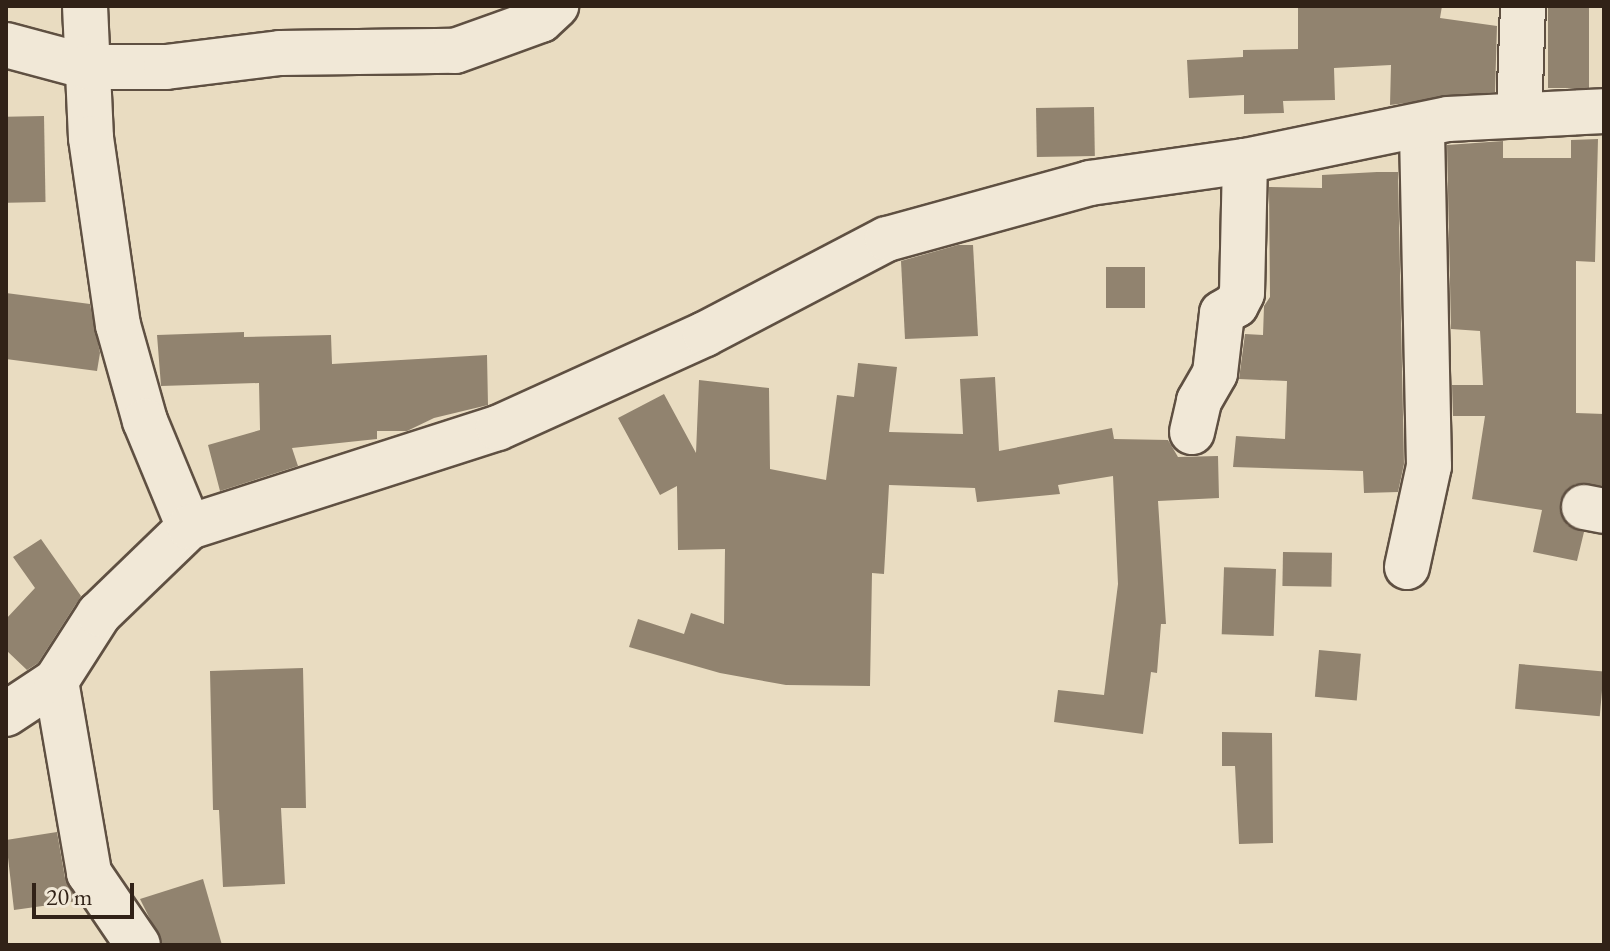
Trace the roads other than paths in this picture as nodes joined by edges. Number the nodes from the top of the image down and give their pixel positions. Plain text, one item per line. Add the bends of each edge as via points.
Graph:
1 (85, 6) edge
2 (556, 6) edge
3 (1523, 6) edge
4 (6, 45) edge
5 (88, 67) junction
6 (1604, 111) edge
7 (1519, 115) junction
8 (1422, 126) junction
9 (1245, 161) junction
10 (1192, 432) dead end
11 (189, 527) junction
12 (1407, 567) dead end
13 (56, 681) junction
14 (6, 714) edge
15 (138, 945) edge

1 - 5 street
2 - 5 street via 541,20 455,51 280,53 166,67
3 - 7 street
4 - 5 street
5 - 11 street via 91,138 118,325 145,421
6 - 7 street
7 - 8 street
8 - 9 street
8 - 12 street via 1429,466
9 - 10 street via 1242,293 1236,305 1222,313 1215,373 1199,401
9 - 11 street via 1090,183 887,239 705,334 498,428
11 - 13 street via 99,614
13 - 14 street
13 - 15 street via 89,873

